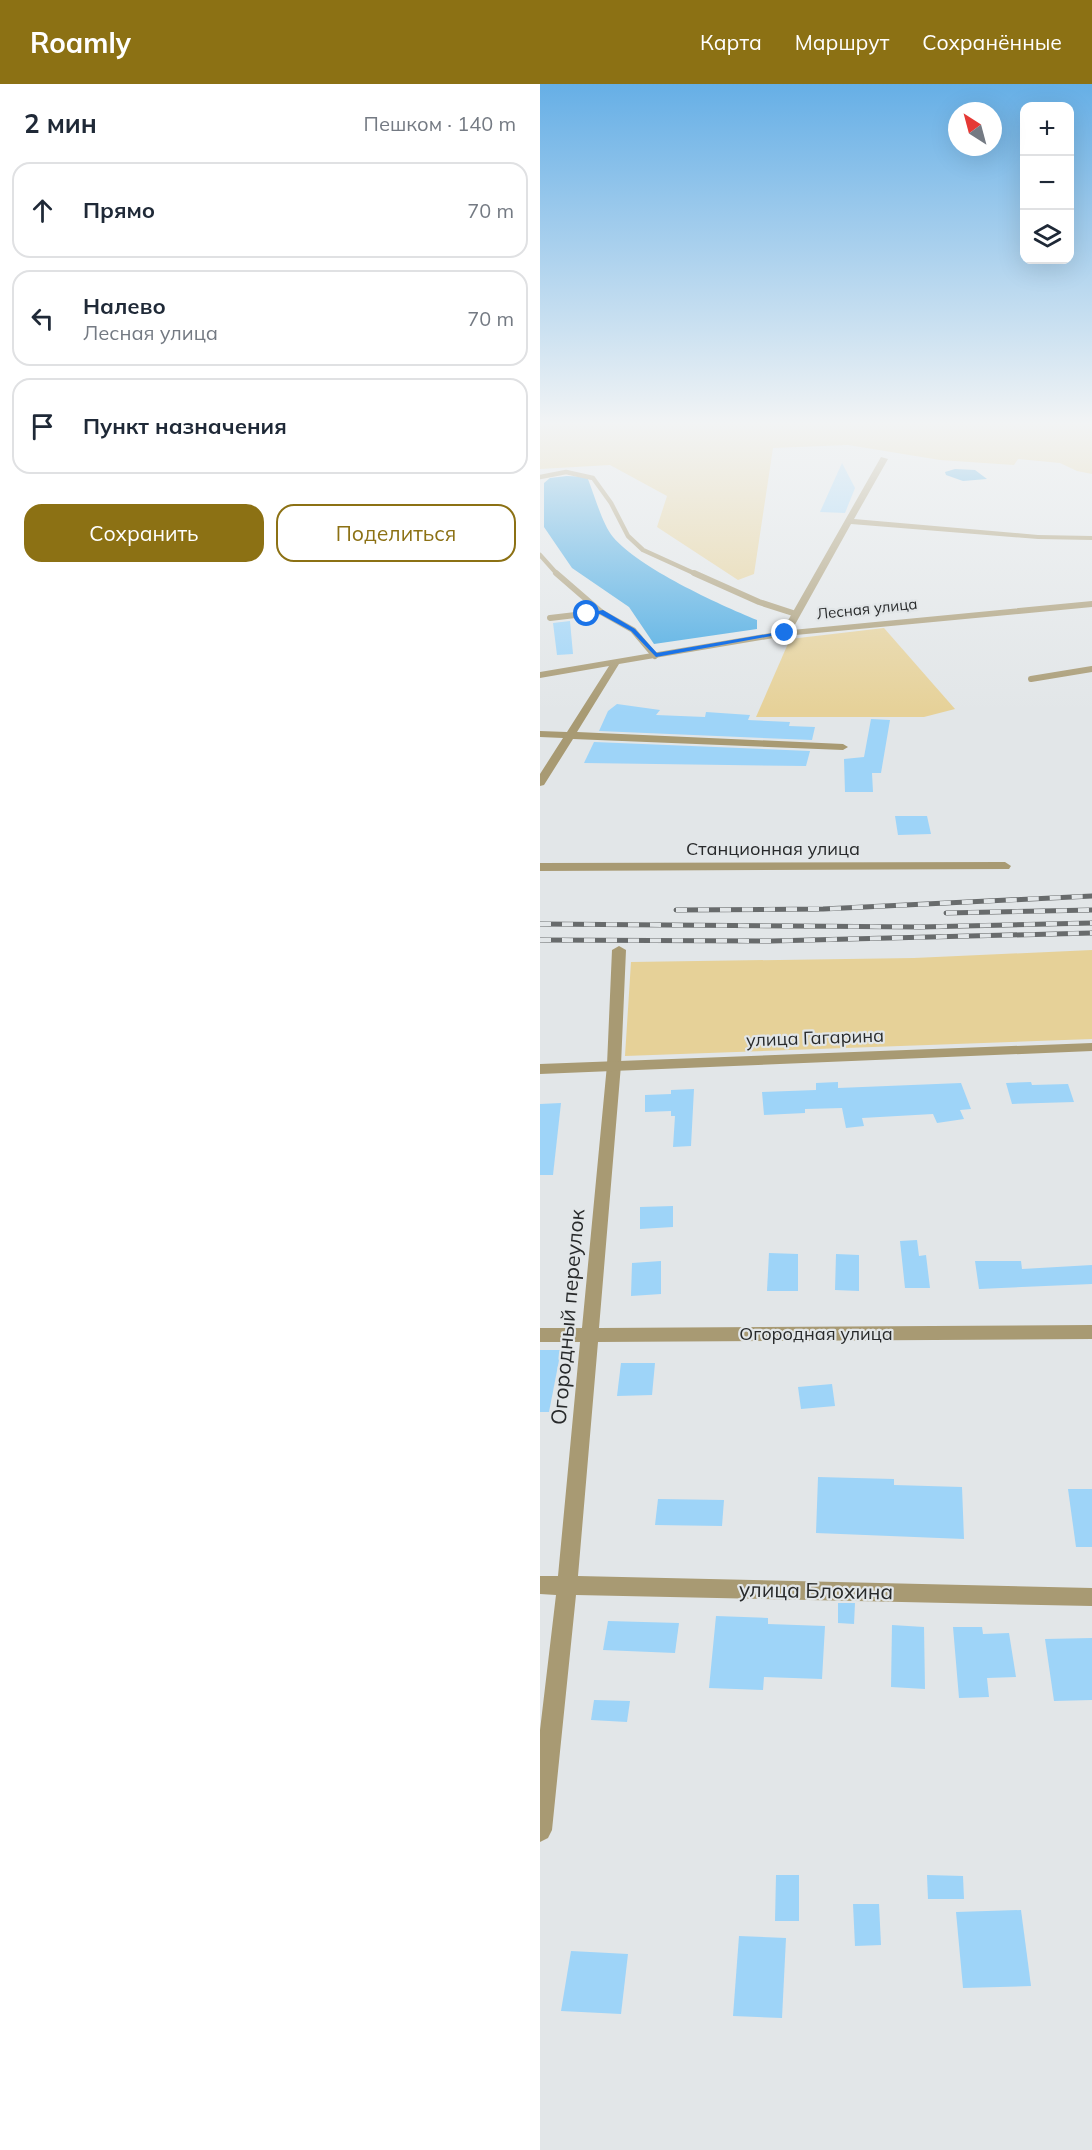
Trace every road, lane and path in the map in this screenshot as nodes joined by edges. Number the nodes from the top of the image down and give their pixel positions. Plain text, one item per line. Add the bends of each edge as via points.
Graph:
1 (619, 519) edge
2 (849, 521) joint
3 (1092, 538) edge
4 (540, 555) edge
5 (1092, 604) edge
6 (601, 612) junction
7 (796, 614) junction
8 (550, 618) dead end
9 (785, 633) junction
10 (656, 656) junction
11 (616, 662) junction
12 (1092, 669) edge
13 (540, 675) edge
14 (1031, 679) dead end
15 (540, 734) edge
16 (572, 736) junction
17 (843, 747) dead end
18 (540, 783) edge
19 (1005, 866) dead end
20 (540, 867) edge
21 (619, 950) dead end
22 (1092, 1047) edge
23 (614, 1065) junction
24 (540, 1069) edge
25 (1092, 1332) edge
26 (540, 1335) edge
27 (589, 1335) junction
28 (540, 1585) edge
29 (567, 1586) junction
30 (1092, 1598) edge
31 (540, 1830) edge

1 - 7 lane via 628,536 643,550 759,602
2 - 3 street
2 - 7 street
4 - 6 lane
5 - 9 street, Лесная улица
6 - 8 lane
6 - 10 lane via 633,630
7 - 9 street
9 - 10 street, Лесная улица
10 - 11 street, Лесная улица
11 - 13 street, Лесная улица
11 - 16 street
12 - 14 lane
15 - 16 street
16 - 17 street
16 - 18 street
19 - 20 street, Станционная улица
21 - 23 street, Огородный переулок
22 - 23 street, улица Гагарина
23 - 24 street, улица Гагарина
23 - 27 street, Огородный переулок
25 - 27 street, Огородная улица
26 - 27 street, Огородная улица
27 - 29 street, Огородный переулок
28 - 29 street, улица Блохина
29 - 30 street, улица Блохина
29 - 31 street, Огородный переулок

